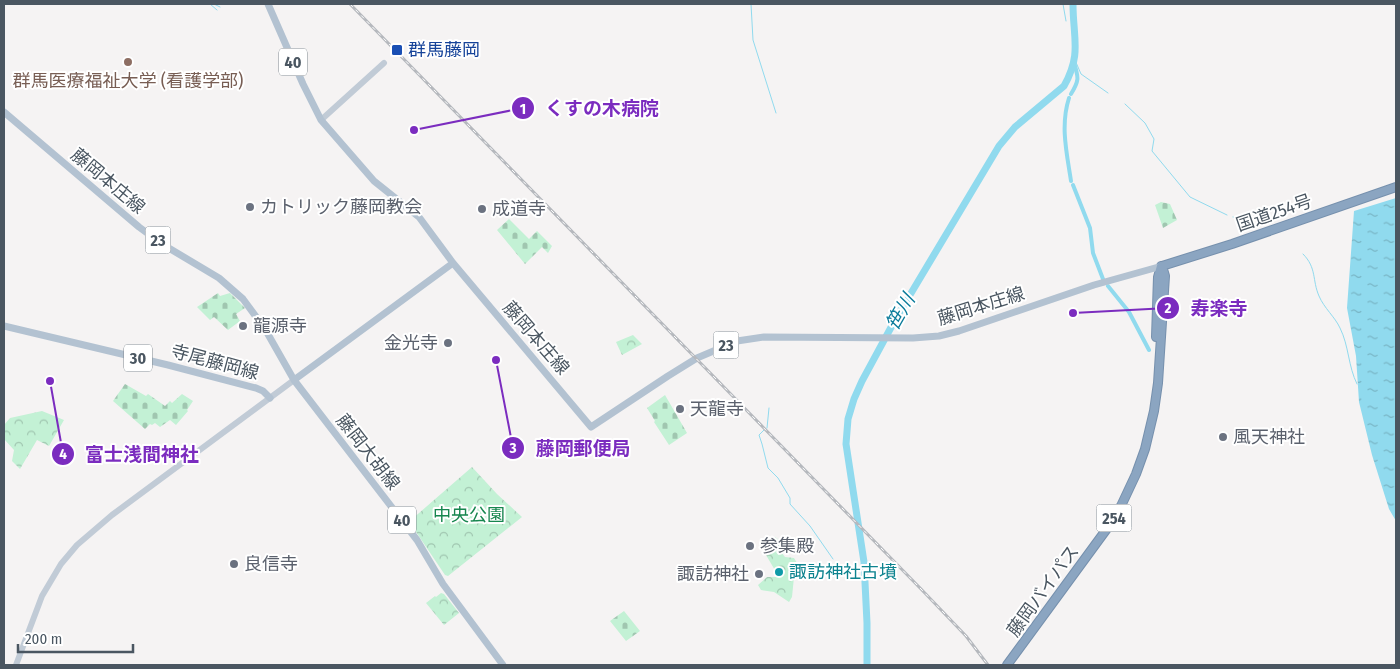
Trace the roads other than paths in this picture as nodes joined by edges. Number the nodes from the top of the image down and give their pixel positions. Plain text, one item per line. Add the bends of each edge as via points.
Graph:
1 (268, 4) edge
2 (384, 64) dead end
3 (4, 112) edge
4 (321, 120) junction
5 (1396, 187) edge
6 (453, 263) junction
7 (1162, 266) junction
8 (4, 326) edge
9 (294, 380) junction
10 (270, 398) junction
11 (16, 665) edge
12 (503, 665) edge
13 (1007, 665) edge

1 - 4 main road, 40
2 - 4 main road
3 - 9 main road, 藤岡本庄線 / 23 via 139,227 220,278 243,299 265,329
4 - 6 main road, 40 via 374,181 419,217
5 - 7 highway, 国道254号
6 - 7 main road, 藤岡本庄線 / 23 via 591,427 697,358 737,341 764,337 930,337
6 - 9 main road
7 - 13 highway, 藤岡バイパス / 254 via 1164,298 1156,396 1146,449 1121,506 1092,551
8 - 10 main road, 寺尾藤岡線 / 30 via 256,388
9 - 10 main road
9 - 12 main road, 藤岡大胡線 / 40 via 417,540 443,584
10 - 11 main road via 106,520 78,545 61,564 42,596

